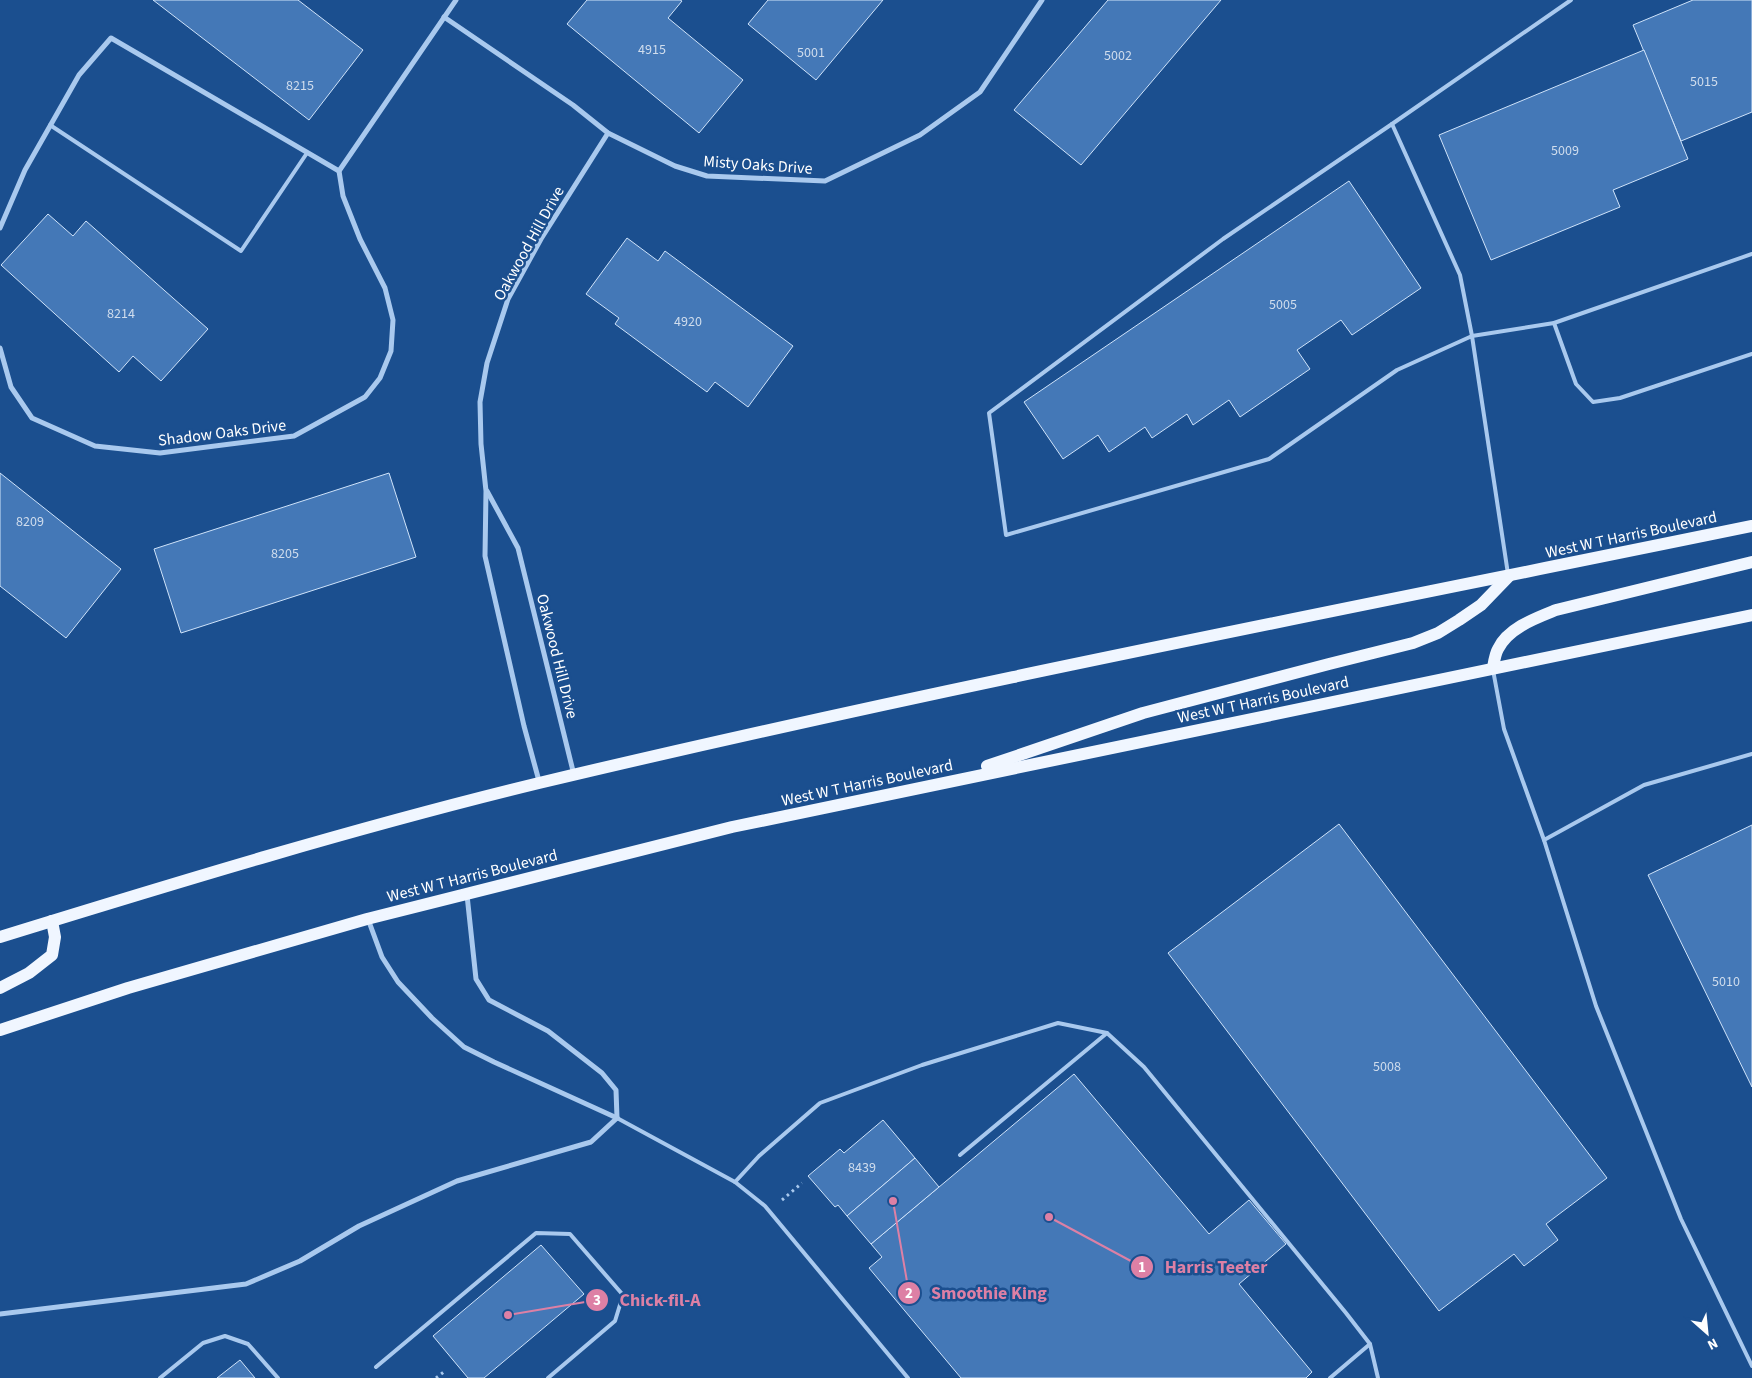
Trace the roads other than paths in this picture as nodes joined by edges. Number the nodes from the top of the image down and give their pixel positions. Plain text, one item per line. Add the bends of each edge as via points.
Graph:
1 (456, 0) edge
2 (1042, 0) edge
3 (1572, 0) edge
4 (444, 17) junction
5 (1392, 124) junction
6 (50, 125) junction
7 (608, 133) junction
8 (308, 153) junction
9 (338, 171) junction
10 (0, 228) edge
11 (1752, 254) edge
12 (1554, 323) junction
13 (1472, 336) junction
14 (0, 348) edge
15 (1752, 354) edge
16 (486, 491) junction
17 (1752, 526) edge
18 (1752, 562) edge
19 (1509, 576) junction
20 (1752, 615) edge
21 (1493, 668) junction
22 (1752, 754) edge
23 (574, 776) junction
24 (540, 783) junction
25 (932, 785) junction
26 (1544, 840) junction
27 (467, 893) junction
28 (367, 918) junction
29 (52, 921) junction
30 (0, 937) edge
31 (0, 988) edge
32 (0, 1030) edge
33 (1107, 1033) junction
34 (617, 1118) junction
35 (960, 1155) dead end
36 (735, 1182) junction
37 (0, 1314) edge
38 (1370, 1344) junction
39 (1752, 1366) edge
40 (376, 1367) dead end
41 (160, 1378) edge
42 (278, 1378) edge
43 (548, 1378) edge
44 (908, 1378) edge
45 (1330, 1378) edge
46 (1378, 1378) edge

1 - 4 street
2 - 7 street, Misty Oaks Drive via 980,92 920,135 825,181 707,176 675,166
3 - 5 lane
4 - 7 street, Misty Oaks Drive via 573,105
4 - 9 street
5 - 13 lane via 1460,274
5 - 13 lane via 1222,239 989,413 1006,535 1268,459 1397,370
6 - 8 street via 79,75 111,38
6 - 8 lane via 242,251
6 - 10 street via 25,170
7 - 16 street, Oakwood Hill Drive via 540,239 508,299 487,363 480,402
8 - 9 street
9 - 14 street, Shadow Oaks Drive via 346,205 385,288 393,320 391,352 380,378 365,397 294,436 160,453 95,446 32,418 12,387
11 - 12 lane
12 - 13 lane
12 - 15 lane via 1576,384 1593,402 1620,398
13 - 19 lane
16 - 23 street, Oakwood Hill Drive via 518,548
16 - 24 street, Oakwood Hill Drive via 485,556
17 - 19 main road, West W T Harris Boulevard
18 - 21 main road via 1556,610 1504,639 1497,650
19 - 23 main road, West W T Harris Boulevard via 1066,667
19 - 25 main road via 1481,605 1460,620 1413,643 1143,714
20 - 21 main road, West W T Harris Boulevard
21 - 25 main road, West W T Harris Boulevard
21 - 26 lane via 1504,729
22 - 26 lane via 1644,785
23 - 24 main road, West W T Harris Boulevard
24 - 29 main road, West W T Harris Boulevard via 368,828
25 - 27 main road, West W T Harris Boulevard via 732,828
26 - 39 lane via 1600,1015 1680,1219
27 - 28 main road, West W T Harris Boulevard
27 - 34 street via 476,979 489,1000 548,1031 602,1073 616,1090
28 - 32 main road, West W T Harris Boulevard via 128,988
28 - 34 street via 382,957 398,982 464,1046
29 - 30 main road, West W T Harris Boulevard
29 - 31 main road via 55,937 52,955 29,973
33 - 35 lane
33 - 36 lane via 1058,1023 940,1060 820,1103 759,1156
33 - 38 lane via 1144,1067
34 - 36 lane
34 - 37 street via 590,1142 457,1181 359,1226 300,1260 246,1284
36 - 44 lane via 765,1206
38 - 45 lane
38 - 46 lane
40 - 43 lane via 536,1233 570,1234 623,1295 615,1322
41 - 42 lane via 203,1343 225,1336 248,1344

